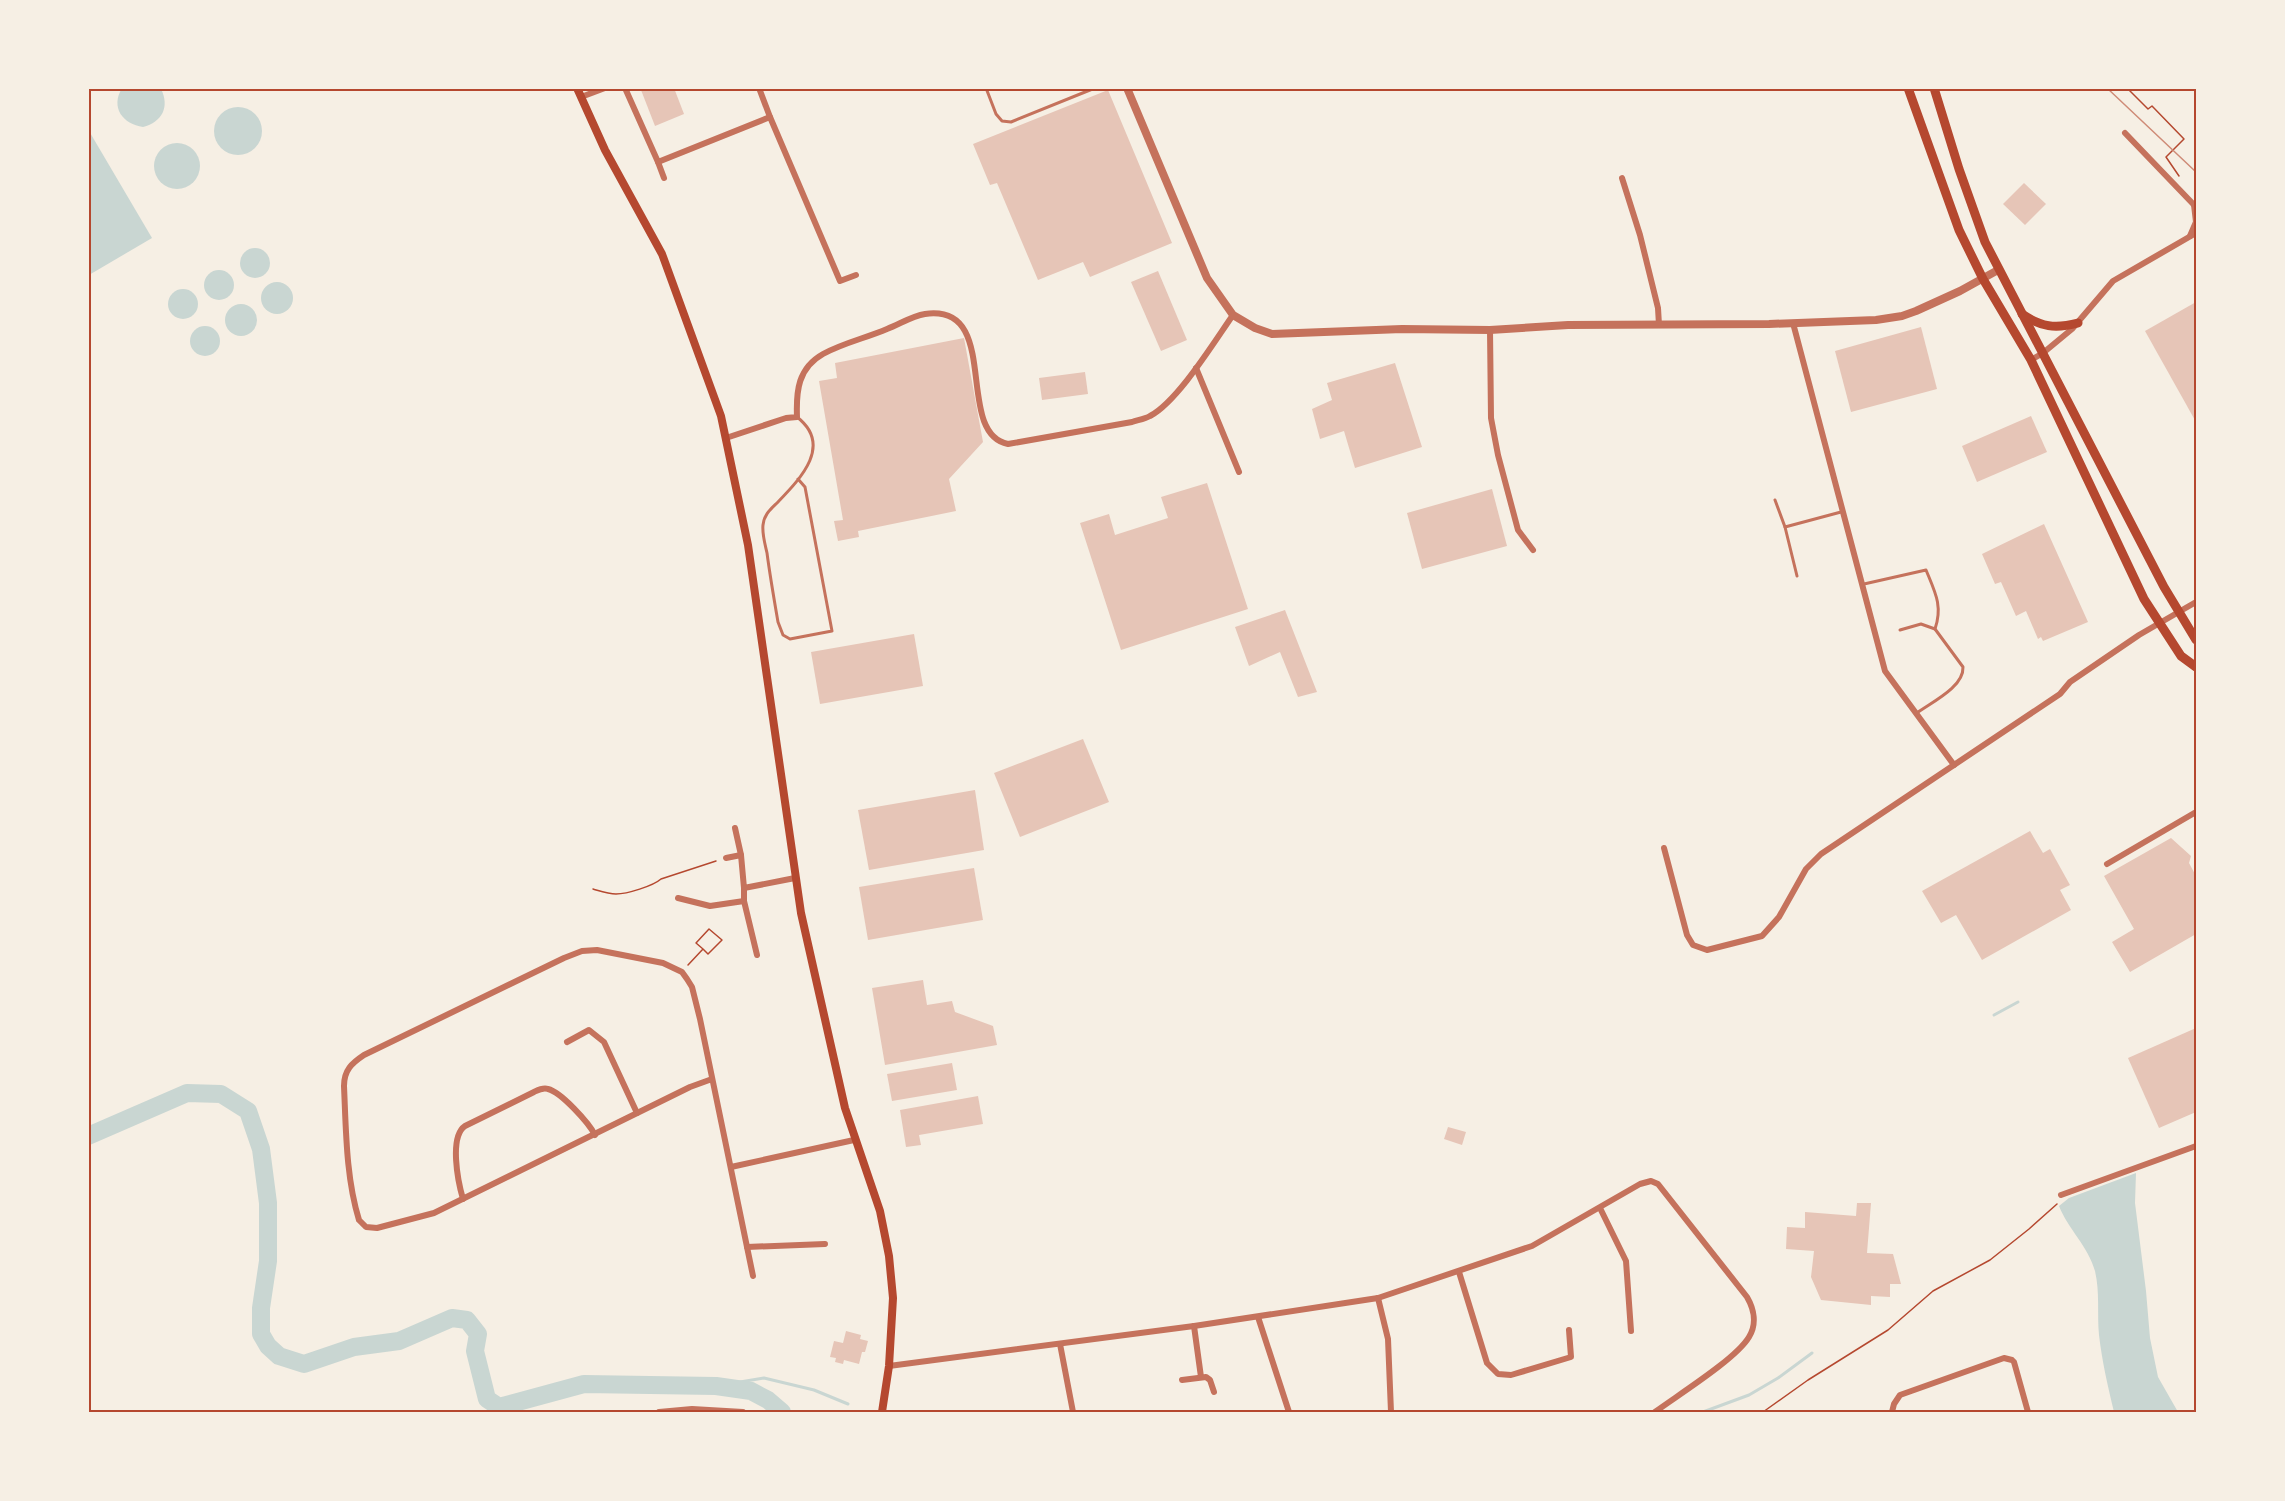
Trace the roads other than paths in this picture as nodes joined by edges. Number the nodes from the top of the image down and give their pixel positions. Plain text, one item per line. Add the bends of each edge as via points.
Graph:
1 (605, 88) edge
2 (626, 88) edge
3 (759, 88) edge
4 (986, 88) edge
5 (1095, 88) edge
6 (1127, 88) edge
7 (1908, 88) edge
8 (1934, 88) edge
9 (579, 93) edge
10 (770, 117) junction
11 (2125, 133) dead end
12 (658, 162) junction
13 (664, 178) dead end
14 (1622, 178) dead end
15 (2195, 206) edge
16 (2196, 233) edge
17 (2190, 237) junction
18 (1998, 270) junction
19 (856, 275) dead end
20 (1983, 279) junction
21 (2020, 312) junction
22 (1233, 315) junction
23 (1793, 323) junction
24 (2078, 323) junction
25 (1659, 325) junction
26 (1490, 330) junction
27 (2043, 353) junction
28 (2031, 360) junction
29 (1196, 368) junction
30 (797, 417) junction
31 (726, 438) junction
32 (1239, 472) dead end
33 (798, 479) junction
34 (1775, 500) dead end
35 (1843, 511) junction
36 (1785, 527) junction
37 (1533, 550) dead end
38 (1797, 576) dead end
39 (1862, 584) junction
40 (2196, 602) edge
41 (2178, 612) junction
42 (2159, 622) junction
43 (1935, 629) junction
44 (1900, 630) dead end
45 (2196, 640) edge
46 (2196, 667) edge
47 (1917, 713) junction
48 (1954, 765) junction
49 (2196, 812) edge
50 (735, 828) dead end
51 (1664, 848) dead end
52 (741, 855) junction
53 (726, 858) road end
54 (2107, 864) dead end
55 (795, 878) junction
56 (744, 888) junction
57 (678, 898) dead end
58 (744, 900) junction
59 (757, 955) dead end
60 (567, 1042) dead end
61 (712, 1079) junction
62 (637, 1113) junction
63 (595, 1135) junction
64 (854, 1140) junction
65 (2196, 1146) edge
66 (731, 1167) junction
67 (2061, 1195) road end
68 (463, 1199) junction
69 (1600, 1208) junction
70 (825, 1244) dead end
71 (747, 1246) junction
72 (1459, 1272) junction
73 (753, 1276) dead end
74 (1378, 1298) junction
75 (1258, 1317) junction
76 (1194, 1326) junction
77 (1569, 1330) dead end
78 (1630, 1331) dead end
79 (1060, 1344) junction
80 (889, 1366) junction
81 (1201, 1377) junction
82 (1182, 1380) dead end
83 (1214, 1392) dead end
84 (883, 1410) edge
85 (692, 1411) edge
86 (659, 1413) edge
87 (743, 1413) edge
88 (1073, 1413) edge
89 (1290, 1413) edge
90 (1391, 1413) edge
91 (1655, 1413) edge
92 (1892, 1413) edge
93 (2028, 1413) edge

1 - 9 street
2 - 12 street
3 - 10 street
4 - 5 lane via 996,114 1002,121 1011,122
6 - 22 street via 1207,278
7 - 20 highway via 1959,230
8 - 18 highway via 1962,180
9 - 31 main road via 605,150 663,254
10 - 12 street
10 - 19 street via 840,281
11 - 15 street
12 - 13 street
14 - 25 street via 1640,235
15 - 17 street via 2196,222
16 - 17 street
17 - 24 street via 2113,281
18 - 20 street
18 - 21 highway
20 - 23 street via 1902,316
20 - 28 highway
21 - 24 highway via 2048,327
21 - 27 highway
22 - 26 street via 1272,333
22 - 29 street
23 - 25 street
23 - 35 street
24 - 27 street
25 - 26 street
26 - 37 street via 1491,418 1498,455 1518,530
27 - 28 street
27 - 41 highway
28 - 42 highway via 2119,548
29 - 30 street via 1165,405 1150,416 1008,444 990,435 986,428 968,335 949,316 925,314 815,358 798,383
29 - 32 street
30 - 31 street
30 - 33 lane via 809,429 813,451
31 - 55 main road via 753,578
33 - 33 lane via 805,488 832,631 790,639 781,631 763,527 769,510
34 - 36 lane
35 - 36 lane
35 - 39 street
36 - 38 lane
39 - 43 lane via 1926,570 1938,600 1940,615
39 - 47 street via 1885,671
40 - 41 street
41 - 42 street
41 - 45 highway
42 - 46 highway via 2181,656
42 - 48 street
43 - 44 lane via 1921,624
43 - 47 lane via 1963,672 1957,684
47 - 48 street
48 - 51 street via 1821,854 1806,869 1771,928 1754,939 1707,950 1693,945
49 - 54 street
50 - 52 street
52 - 53 street
52 - 56 street
55 - 56 street
55 - 64 main road
56 - 58 street
57 - 58 street via 710,906
58 - 59 street
60 - 62 street via 589,1030 604,1042
61 - 62 street
61 - 66 street
61 - 68 street via 696,1000 682,972 651,960 597,950 582,951 354,1062 345,1074 344,1086 351,1182 359,1220 366,1227 382,1228 434,1213
62 - 63 street
63 - 68 street
63 - 68 street via 585,1118 551,1090 534,1092 459,1131 456,1141
64 - 66 street
64 - 80 main road via 880,1211 890,1262 893,1298
65 - 67 street
66 - 71 street
69 - 72 street via 1532,1246
69 - 78 street via 1626,1261
69 - 91 street via 1640,1184 1658,1184 1751,1304 1754,1324 1750,1336 1732,1355
70 - 71 street
71 - 73 street
72 - 74 street
72 - 77 street via 1487,1362 1498,1374 1511,1375 1571,1357
74 - 75 street
74 - 90 street via 1388,1339
75 - 76 street
75 - 89 street
76 - 79 street
76 - 81 street
79 - 80 street
79 - 88 street
80 - 84 main road
81 - 82 street
81 - 83 street via 1210,1380
85 - 86 street
85 - 87 street
92 - 93 street via 1900,1395 2004,1358 2014,1362

